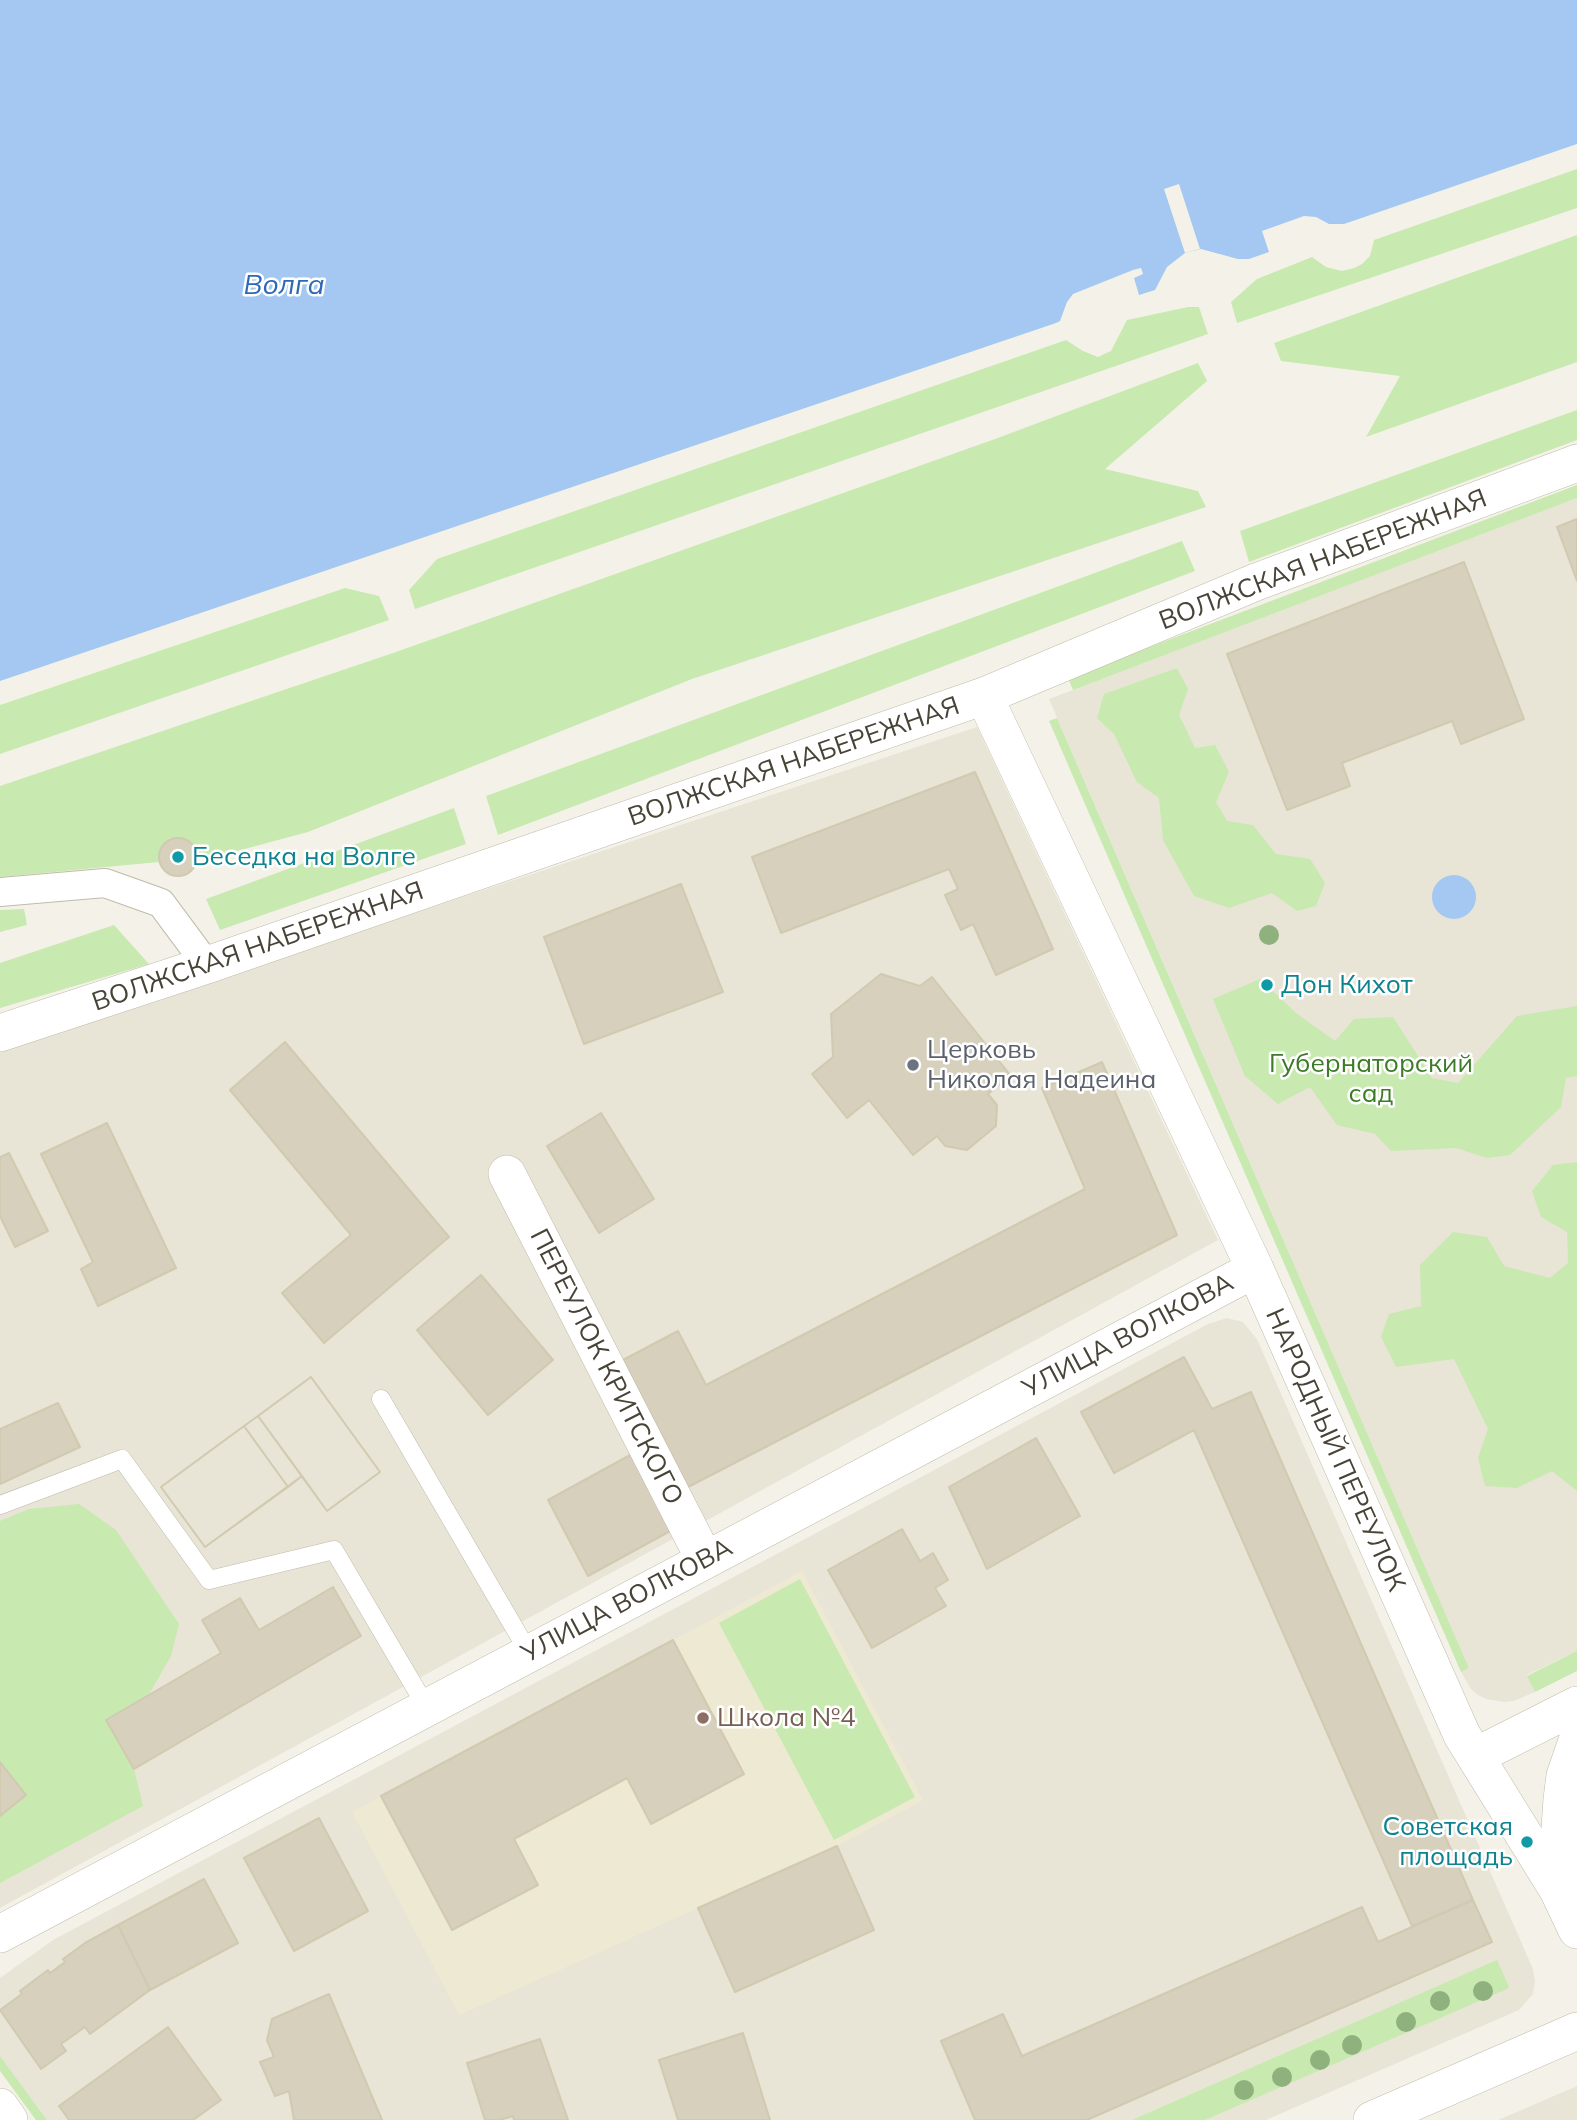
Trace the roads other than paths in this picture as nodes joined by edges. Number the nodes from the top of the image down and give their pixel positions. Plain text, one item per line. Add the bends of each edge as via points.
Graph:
1 (1577, 463) edge
2 (985, 696) junction
3 (0, 892) edge
4 (208, 965) junction
5 (0, 1033) edge
6 (507, 1174) dead end
7 (1255, 1269) junction
8 (382, 1399) dead end
9 (0, 1505) edge
10 (705, 1560) junction
11 (529, 1653) junction
12 (1577, 1705) edge
13 (427, 1708) junction
14 (1577, 1741) edge
15 (1476, 1756) junction
16 (1558, 1891) junction
17 (1577, 1930) edge
18 (0, 1934) edge
19 (1577, 2031) edge
20 (0, 2107) edge
21 (9, 2120) edge
22 (1371, 2120) edge

1 - 2 street, ВОЛЖСКАЯ НАБЕРЕЖНАЯ via 1256,582
2 - 4 street, ВОЛЖСКАЯ НАБЕРЕЖНАЯ
2 - 7 street, НАРОДНЫЙ ПЕРЕУЛОК
3 - 4 street via 104,883 161,904
4 - 5 street, ВОЛЖСКАЯ НАБЕРЕЖНАЯ
6 - 10 street, ПЕРЕУЛОК КРИТСКОГО
7 - 10 street, УЛИЦА ВОЛКОВА
7 - 15 street, НАРОДНЫЙ ПЕРЕУЛОК via 1462,1735
8 - 11 lane
9 - 13 lane via 122,1460 209,1580 334,1550
10 - 11 street, УЛИЦА ВОЛКОВА
11 - 13 street, УЛИЦА ВОЛКОВА
12 - 15 street
13 - 18 street, УЛИЦА ВОЛКОВА
14 - 16 street via 1562,1799
15 - 16 street, НАРОДНЫЙ ПЕРЕУЛОК
16 - 17 street
19 - 22 street
20 - 21 street

